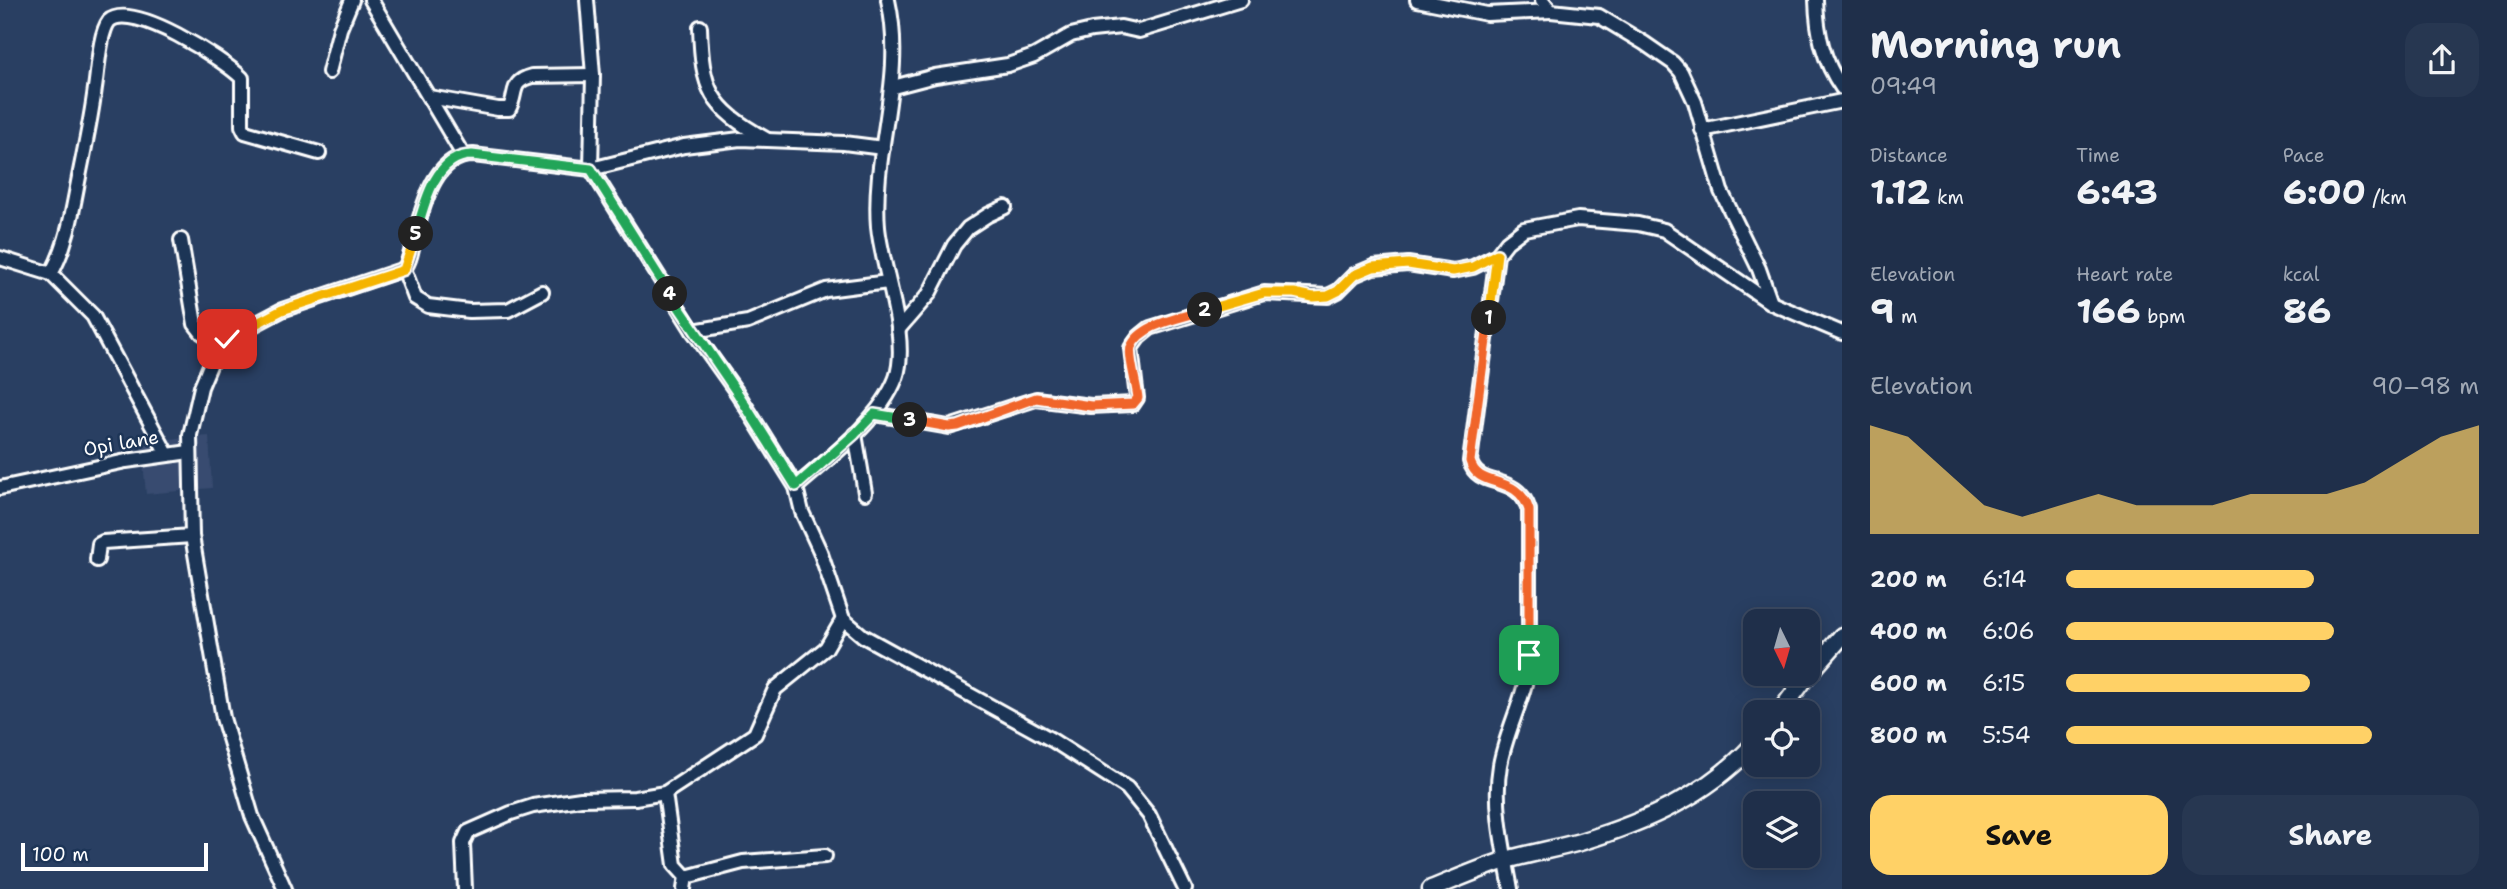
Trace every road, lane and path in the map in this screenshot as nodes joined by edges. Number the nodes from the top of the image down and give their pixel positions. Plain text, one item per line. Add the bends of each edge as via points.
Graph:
1 (352, 0) edge
2 (371, 0) edge
3 (587, 0) edge
4 (888, 0) edge
5 (1241, 0) edge
6 (1417, 0) edge
7 (1542, 0) edge
8 (1816, 0) edge
9 (1551, 10) junction
10 (701, 27) dead end
11 (329, 72) dead end
12 (593, 75) junction
13 (892, 87) junction
14 (1842, 88) edge
15 (429, 97) junction
16 (1842, 101) edge
17 (1702, 130) junction
18 (766, 139) junction
19 (883, 148) junction
20 (319, 153) dead end
21 (463, 155) junction
22 (591, 169) junction
23 (1006, 207) dead end
24 (181, 240) dead end
25 (1497, 254) junction
26 (0, 258) edge
27 (404, 270) junction
28 (51, 274) junction
29 (888, 282) junction
30 (542, 292) dead end
31 (1771, 303) junction
32 (898, 330) junction
33 (692, 331) junction
34 (1842, 333) edge
35 (221, 345) junction
36 (874, 414) junction
37 (855, 434) junction
38 (189, 452) junction
39 (167, 454) junction
40 (796, 486) junction
41 (0, 488) edge
42 (865, 493) dead end
43 (192, 536) junction
44 (97, 560) dead end
45 (844, 619) junction
46 (1842, 636) edge
47 (1789, 700) edge
48 (1743, 756) edge
49 (665, 793) junction
50 (825, 856) dead end
51 (1506, 860) junction
52 (685, 883) edge
53 (285, 889) edge
54 (465, 889) edge
55 (1185, 889) edge
56 (1431, 889) edge
57 (1511, 889) edge

1 - 11 street
2 - 15 street
3 - 12 street
4 - 13 street
5 - 13 street via 1139,32 1121,27 1091,30 1008,65
6 - 9 street via 1487,14
7 - 9 street
8 - 14 street via 1820,45
9 - 17 street via 1599,16 1673,63 1689,88
10 - 18 street via 702,64 715,98 735,121
12 - 15 street via 524,78 516,83 509,109
12 - 22 street
13 - 19 street
15 - 21 street
16 - 17 street
17 - 31 street via 1721,191
18 - 19 street
18 - 22 street via 684,146
19 - 29 street via 878,226
20 - 28 street via 245,132 240,76 172,26 145,16 118,15 106,27 68,234
21 - 22 street
21 - 27 street via 440,171
22 - 33 street
23 - 32 street via 968,228 929,294
24 - 35 street via 195,324
25 - 31 street via 1524,229 1545,224 1578,219 1638,224 1664,230
25 - 36 street via 1453,271 1408,264 1373,267 1354,275 1328,296 1264,293 1150,328 1131,348 1138,398 1133,404 1091,406 1036,398 949,427
25 - 51 street via 1470,461 1478,476 1517,490 1529,510 1529,667 1499,769
26 - 28 street
27 - 30 street via 415,298 428,306 508,310
27 - 35 street via 282,310
28 - 39 street via 93,316
29 - 32 street
29 - 33 street via 826,290 748,322
31 - 34 street
32 - 36 street via 895,379
33 - 40 street
35 - 38 street via 201,387
36 - 37 street
37 - 40 street
37 - 42 street
38 - 39 street, Opi lane
38 - 43 street
39 - 41 street, Opi lane
40 - 45 street
43 - 44 street via 103,542
43 - 53 street via 223,718 255,824
45 - 49 street via 826,648 775,690 755,734
45 - 55 street via 863,636 1052,740 1127,788 1149,815
46 - 47 street
48 - 51 street via 1688,799 1643,821
49 - 52 street via 675,865
49 - 54 street via 533,806 491,821 465,836
50 - 52 street via 743,862
51 - 56 street
51 - 57 street

